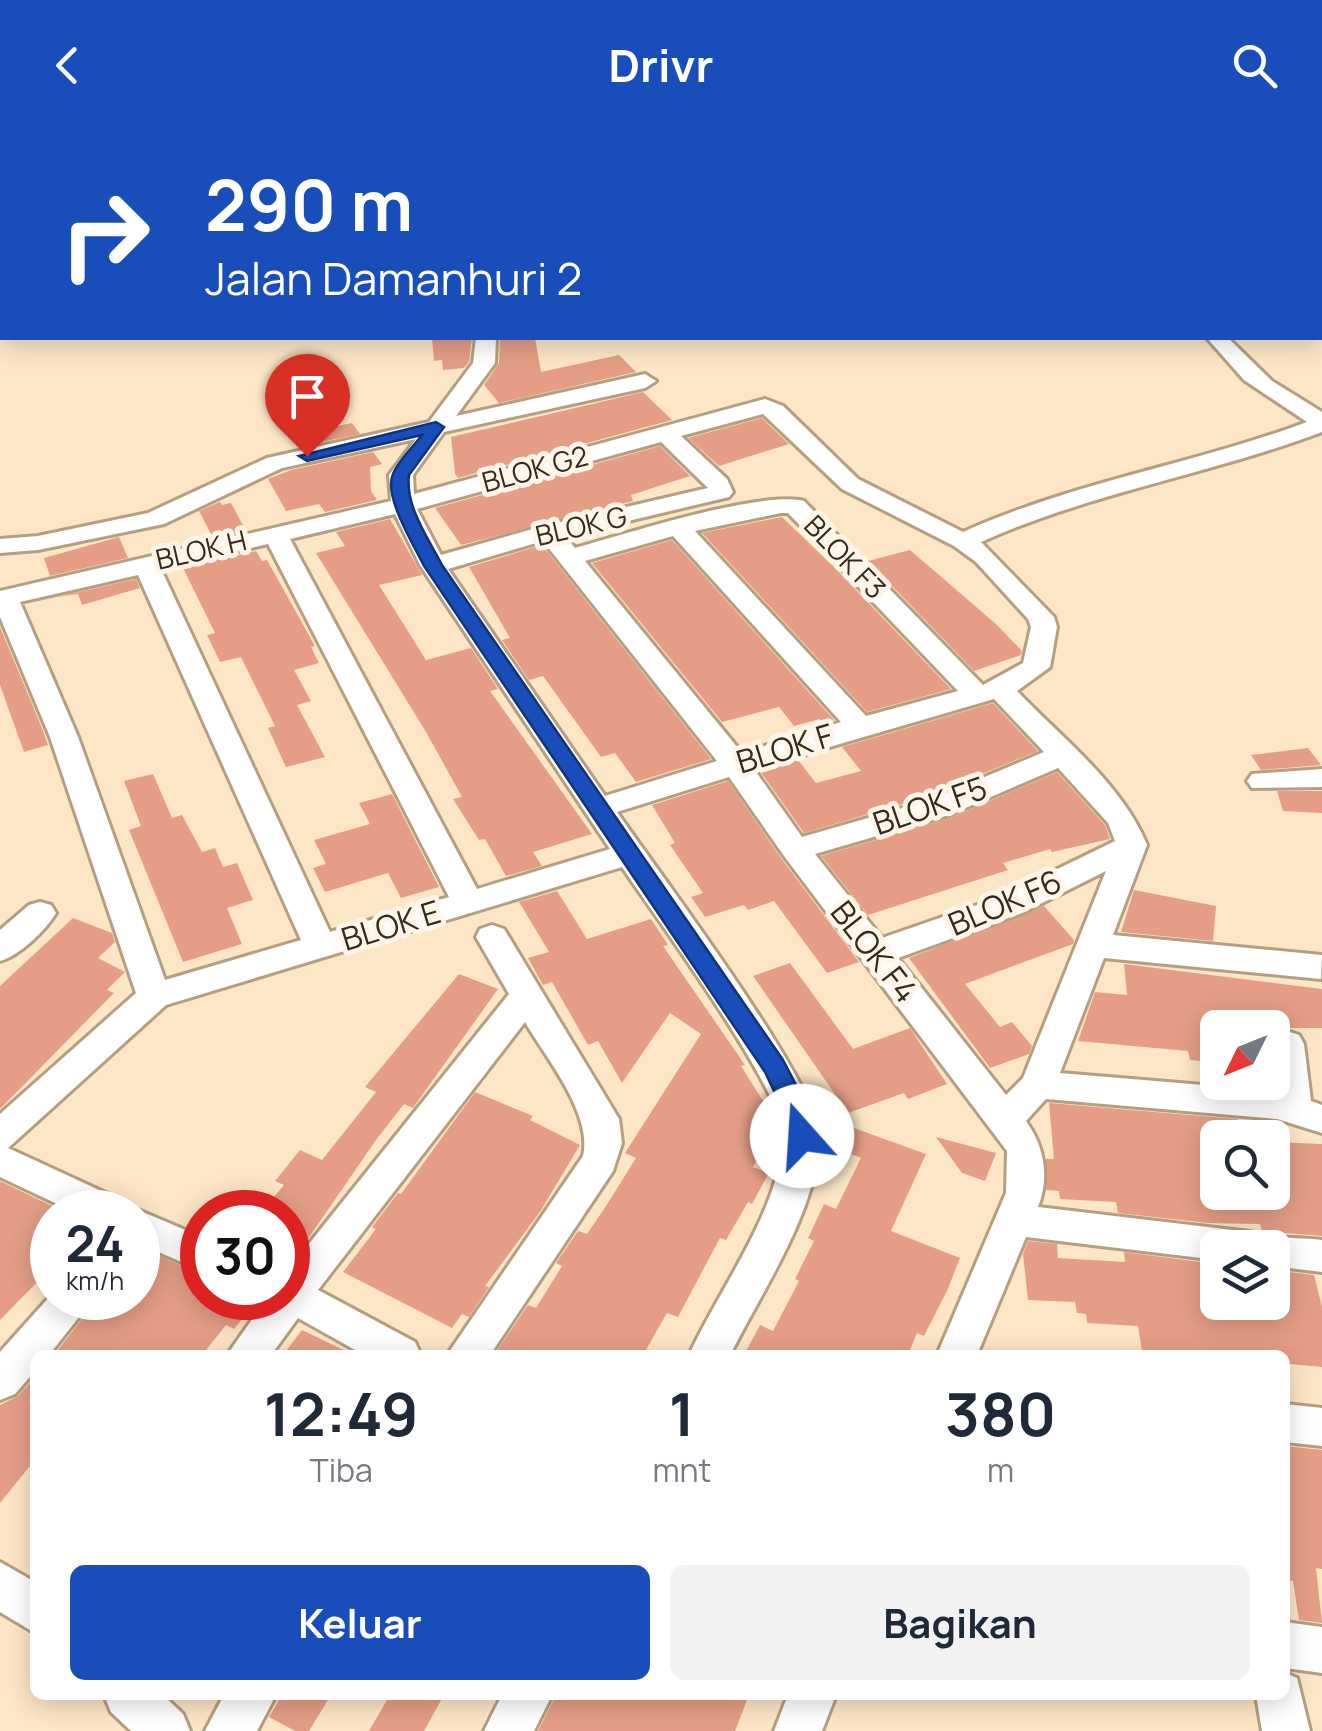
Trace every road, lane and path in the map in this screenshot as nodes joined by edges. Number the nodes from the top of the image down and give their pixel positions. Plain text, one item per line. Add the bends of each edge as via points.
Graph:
1 (532, 130) edge
2 (556, 130) edge
3 (486, 340) edge
4 (1218, 340) edge
5 (645, 381) dead end
6 (1322, 398) edge
7 (1296, 408) junction
8 (1322, 422) edge
9 (436, 427) junction
10 (666, 434) junction
11 (403, 505) junction
12 (678, 527) junction
13 (550, 532) junction
14 (275, 533) junction
15 (962, 541) junction
16 (0, 546) edge
17 (571, 557) junction
18 (144, 563) junction
19 (433, 566) junction
20 (9, 590) edge
21 (988, 692) junction
22 (860, 726) junction
23 (1063, 755) junction
24 (736, 764) junction
25 (1322, 778) edge
26 (1262, 782) dead end
27 (595, 808) junction
28 (1132, 845) junction
29 (794, 849) junction
30 (628, 855) junction
31 (468, 902) junction
32 (40, 912) dead end
33 (492, 937) dead end
34 (1092, 944) junction
35 (0, 948) edge
36 (321, 948) junction
37 (876, 953) junction
38 (1321, 966) edge
39 (154, 996) junction
40 (526, 998) junction
41 (1290, 1057) edge
42 (1038, 1085) junction
43 (1308, 1113) edge
44 (1011, 1128) junction
45 (0, 1136) edge
46 (0, 1160) edge
47 (63, 1190) edge
48 (1015, 1220) junction
49 (1200, 1242) edge
50 (1290, 1252) edge
51 (1322, 1256) edge
52 (310, 1269) edge
53 (310, 1305) edge
54 (54, 1320) edge
55 (272, 1320) edge
56 (251, 1350) edge
57 (392, 1350) edge
58 (470, 1350) edge
59 (711, 1350) edge
60 (959, 1350) edge
61 (0, 1381) edge
62 (1290, 1424) edge
63 (1322, 1427) edge
64 (0, 1584) edge
65 (30, 1606) edge
66 (1290, 1646) edge
67 (1322, 1650) edge
68 (133, 1700) edge
69 (249, 1700) edge
70 (525, 1700) edge
71 (810, 1700) edge
72 (1281, 1700) edge
73 (166, 1731) edge
74 (230, 1731) edge
75 (508, 1731) edge
76 (798, 1731) edge
77 (1286, 1731) edge

1 - 2 street
3 - 9 street via 484,363
4 - 7 street via 1234,361
5 - 9 street
6 - 7 street
7 - 8 street
8 - 15 street via 1220,461 1010,518
9 - 11 street via 400,475
9 - 16 street via 275,463 155,519
10 - 11 street, BLOK G2
10 - 13 street, BLOK G via 721,492
10 - 15 street, BLOK G2 via 772,408 850,484
11 - 14 street, BLOK H
11 - 19 street
12 - 17 street
12 - 21 street, BLOK F3 via 796,506
12 - 22 street
13 - 17 street, BLOK F4
13 - 19 street, BLOK G
14 - 18 street, BLOK H
14 - 31 street
15 - 21 street via 985,557 1044,627 1036,667
17 - 24 street, BLOK F4
18 - 20 street, BLOK H
18 - 36 street
19 - 27 street
20 - 39 street
21 - 22 street, BLOK F
21 - 23 street
22 - 24 street, BLOK F
23 - 28 street via 1122,820
23 - 29 street, BLOK F5 via 938,808
24 - 27 street, BLOK F
24 - 29 street, BLOK F4
25 - 26 street
27 - 30 street
28 - 34 street
28 - 37 street, BLOK F6 via 1011,905
29 - 37 street, BLOK F4
30 - 31 street, BLOK E
30 - 59 street via 774,1067 802,1136 782,1210
31 - 36 street, BLOK E
32 - 35 street
33 - 40 street
34 - 38 street
34 - 42 street
36 - 39 street, BLOK E
37 - 44 street, BLOK F4
39 - 45 street
40 - 52 street
40 - 58 street via 601,1119 604,1143 600,1160
41 - 43 street
42 - 43 street
42 - 44 street
44 - 48 street via 1027,1172
46 - 47 street
48 - 49 street
48 - 60 street
50 - 51 street
53 - 57 street
54 - 61 street
55 - 56 street
62 - 63 street
64 - 65 street
66 - 67 street
68 - 73 street
69 - 74 street
70 - 75 street
71 - 76 street
72 - 77 street

